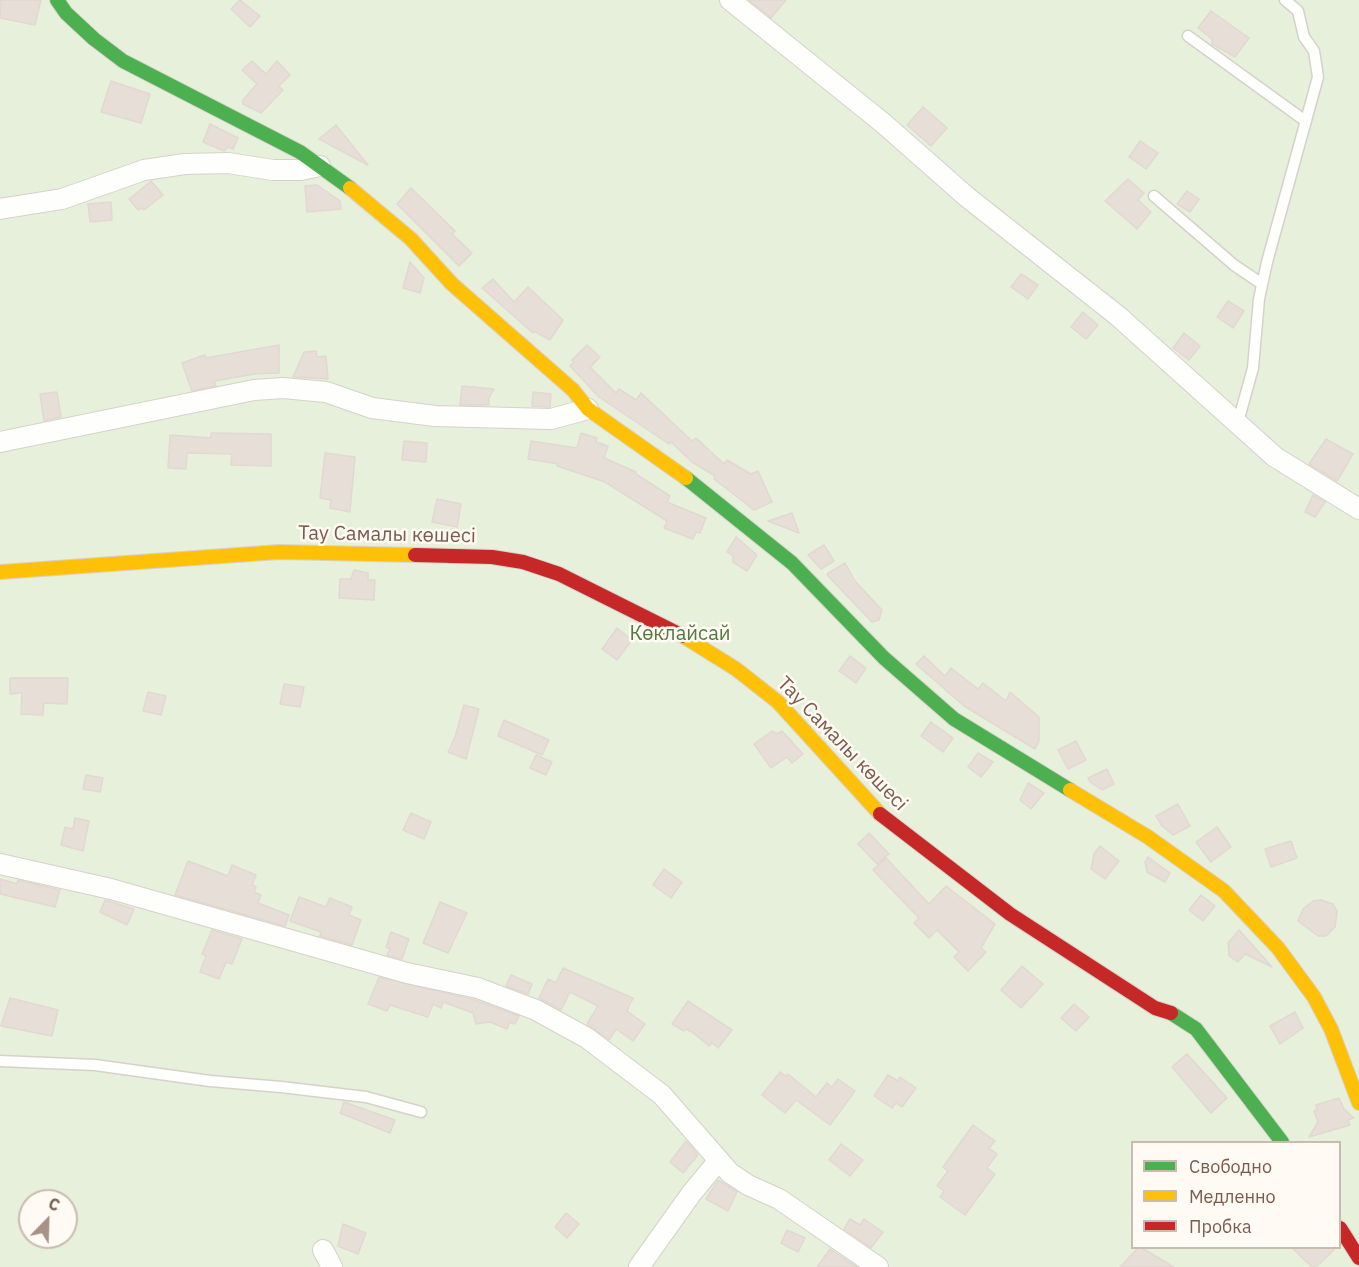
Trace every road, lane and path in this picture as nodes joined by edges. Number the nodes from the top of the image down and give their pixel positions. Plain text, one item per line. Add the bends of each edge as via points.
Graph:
1 (57, 0) edge
2 (730, 0) edge
3 (1285, 0) edge
4 (1188, 36) dead end
5 (1304, 120) junction
6 (320, 166) junction
7 (1154, 196) dead end
8 (0, 209) edge
9 (1262, 284) junction
10 (588, 409) junction
11 (1238, 423) junction
12 (0, 442) edge
13 (1359, 509) edge
14 (0, 572) edge
15 (0, 864) edge
16 (0, 1061) edge
17 (1359, 1103) edge
18 (421, 1112) dead end
19 (1280, 1141) edge
20 (719, 1160) junction
21 (1341, 1230) edge
22 (323, 1250) dead end
23 (1359, 1258) edge
24 (332, 1267) edge
25 (639, 1267) edge
26 (878, 1267) edge

1 - 6 street via 94,39 123,61
2 - 11 street via 883,123 967,197 1118,316
3 - 5 lane via 1298,11 1304,37 1314,51 1318,77
4 - 5 lane
5 - 9 lane
6 - 8 street via 273,170 228,162 144,170 62,199
6 - 10 street via 411,239 452,284 573,390
7 - 9 lane
9 - 11 lane via 1253,368
10 - 12 street via 551,418 435,416 372,408 326,392 283,388 254,390
10 - 17 street via 752,529 792,563 884,658 954,719 1148,837 1224,891 1278,948 1314,997
11 - 13 street via 1275,457
14 - 19 street, Тау Самалы көшесі via 279,552 492,557 559,574 697,644 736,669 778,702 878,813 906,836 1095,971 1155,1008 1176,1014 1196,1029
15 - 20 street via 111,890 377,965 507,997 587,1038 662,1095
16 - 18 lane via 95,1065 281,1086 366,1097
20 - 25 street
20 - 26 street via 739,1179 779,1199
21 - 23 street
22 - 24 street

